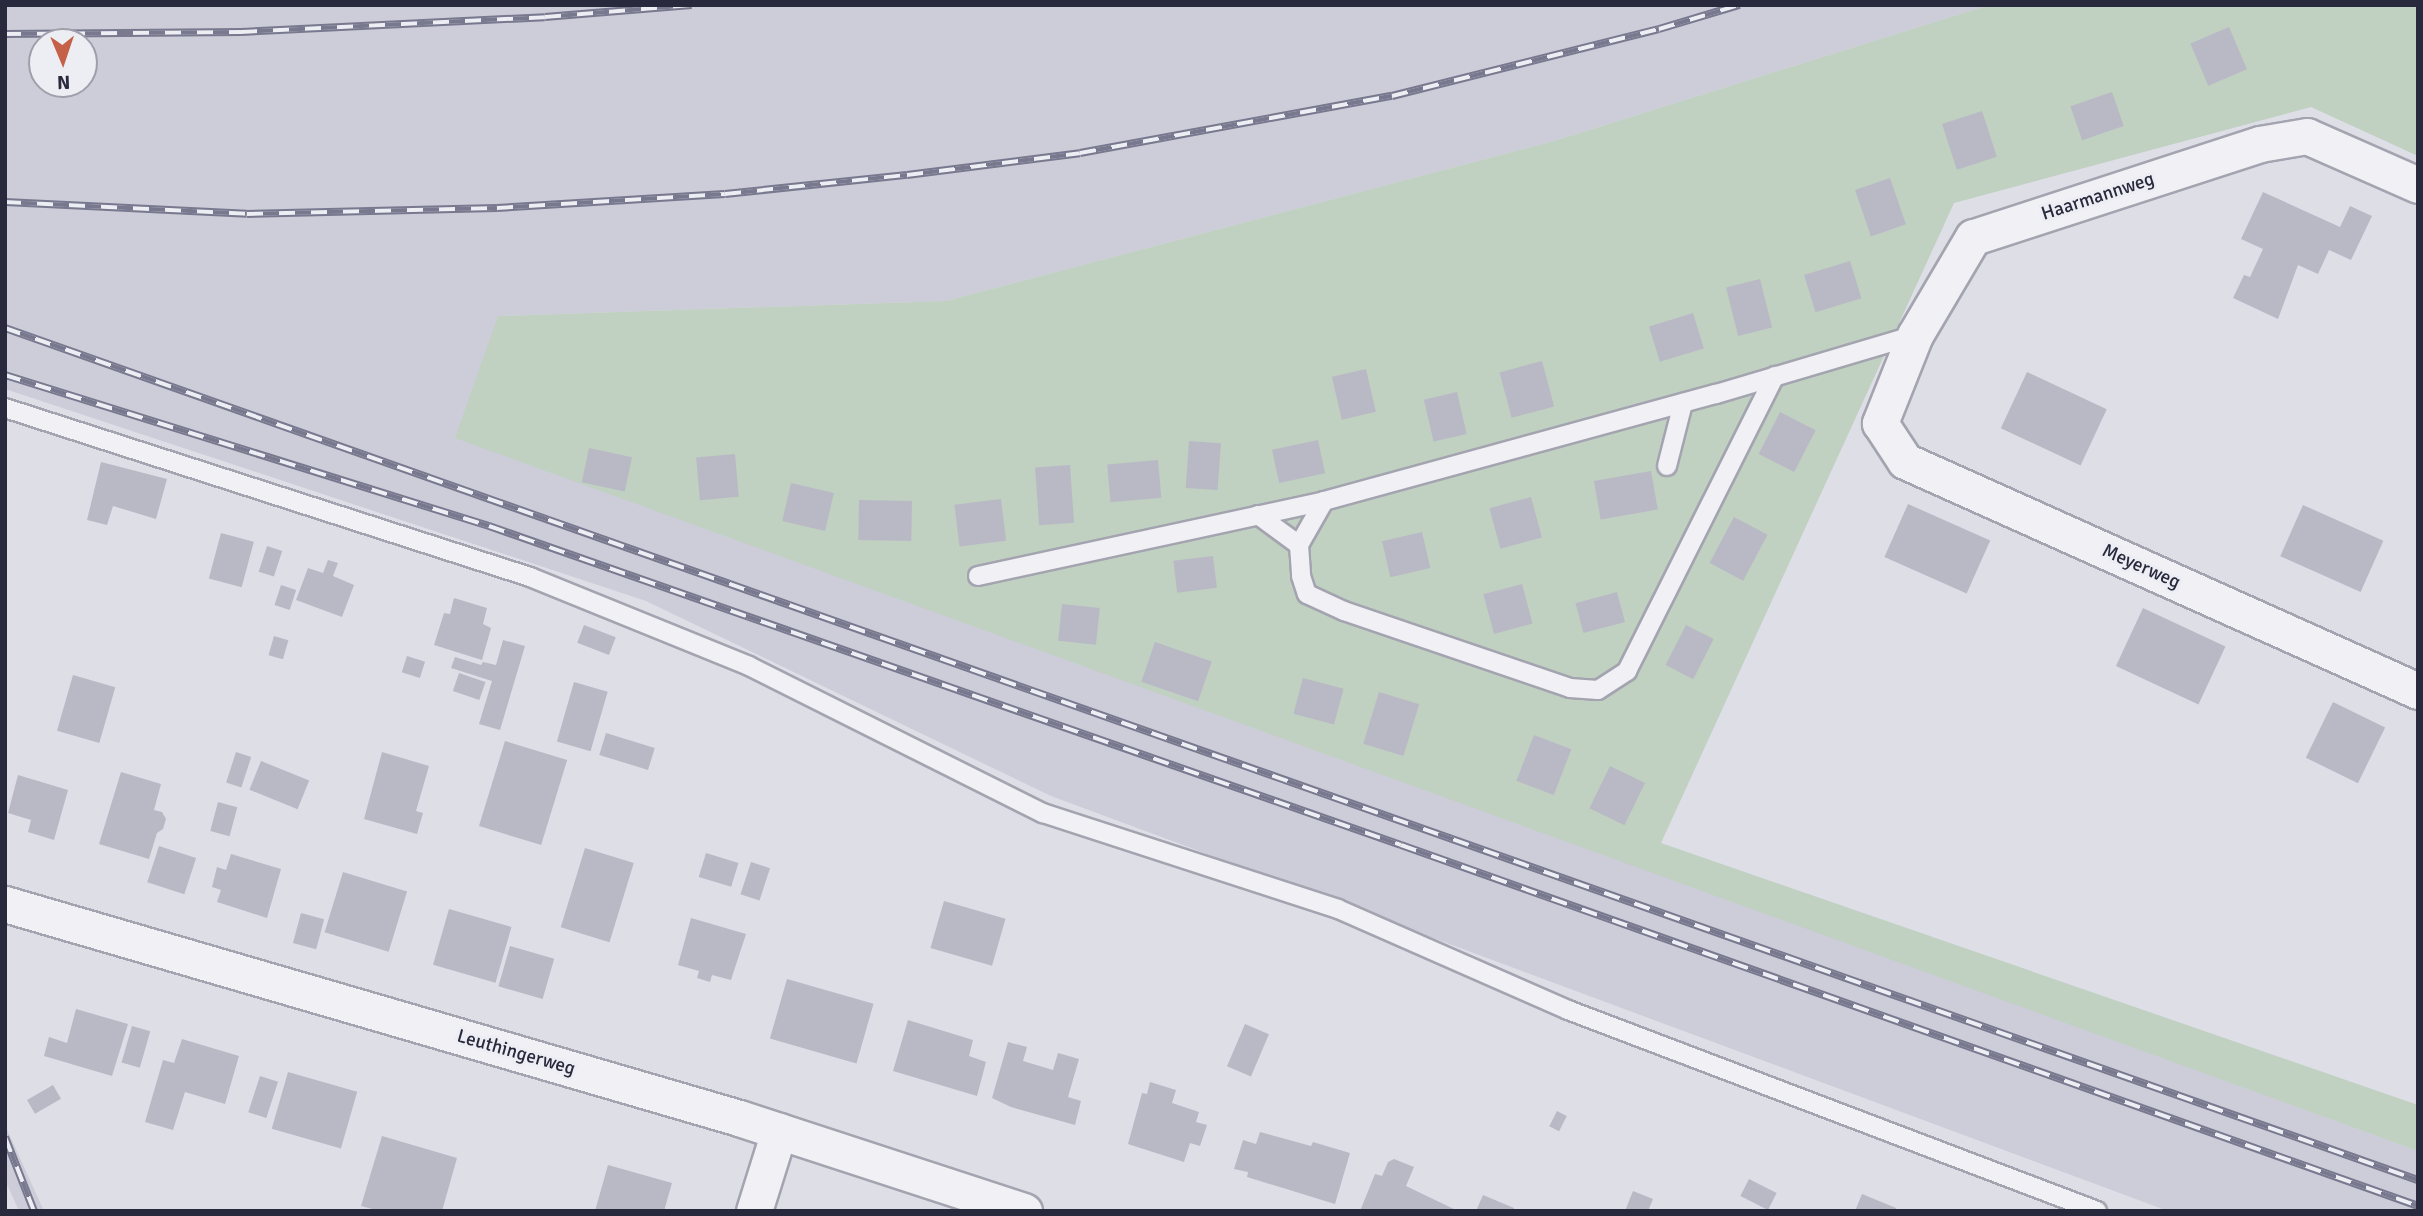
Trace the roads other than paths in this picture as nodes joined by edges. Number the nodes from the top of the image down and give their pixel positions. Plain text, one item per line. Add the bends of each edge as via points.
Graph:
1 (2418, 185) edge
2 (1915, 335) junction
3 (1775, 376) junction
4 (1683, 403) junction
5 (5, 408) edge
6 (1880, 423) joint
7 (1667, 467) dead end
8 (1324, 501) junction
9 (1258, 515) junction
10 (1299, 545) junction
11 (978, 576) dead end
12 (2418, 691) edge
13 (5, 905) edge
14 (779, 1130) junction
15 (754, 1211) edge
16 (1024, 1211) edge
17 (2097, 1211) edge

1 - 2 street, Haarmannweg via 2307,136 2260,144 1973,237
2 - 3 lane
2 - 6 street, Haarmannweg
3 - 4 lane
3 - 10 lane via 1627,671 1598,690 1570,688 1344,611 1307,594
4 - 7 lane
4 - 8 lane
5 - 17 lane via 530,577 749,666 1042,813 1338,909 1568,1010
6 - 12 street, Meyerweg via 1905,461
8 - 9 lane
8 - 10 lane
9 - 10 lane
9 - 11 lane
13 - 14 street, Leuthingerweg
14 - 15 street
14 - 16 street, Leuthingerweg

